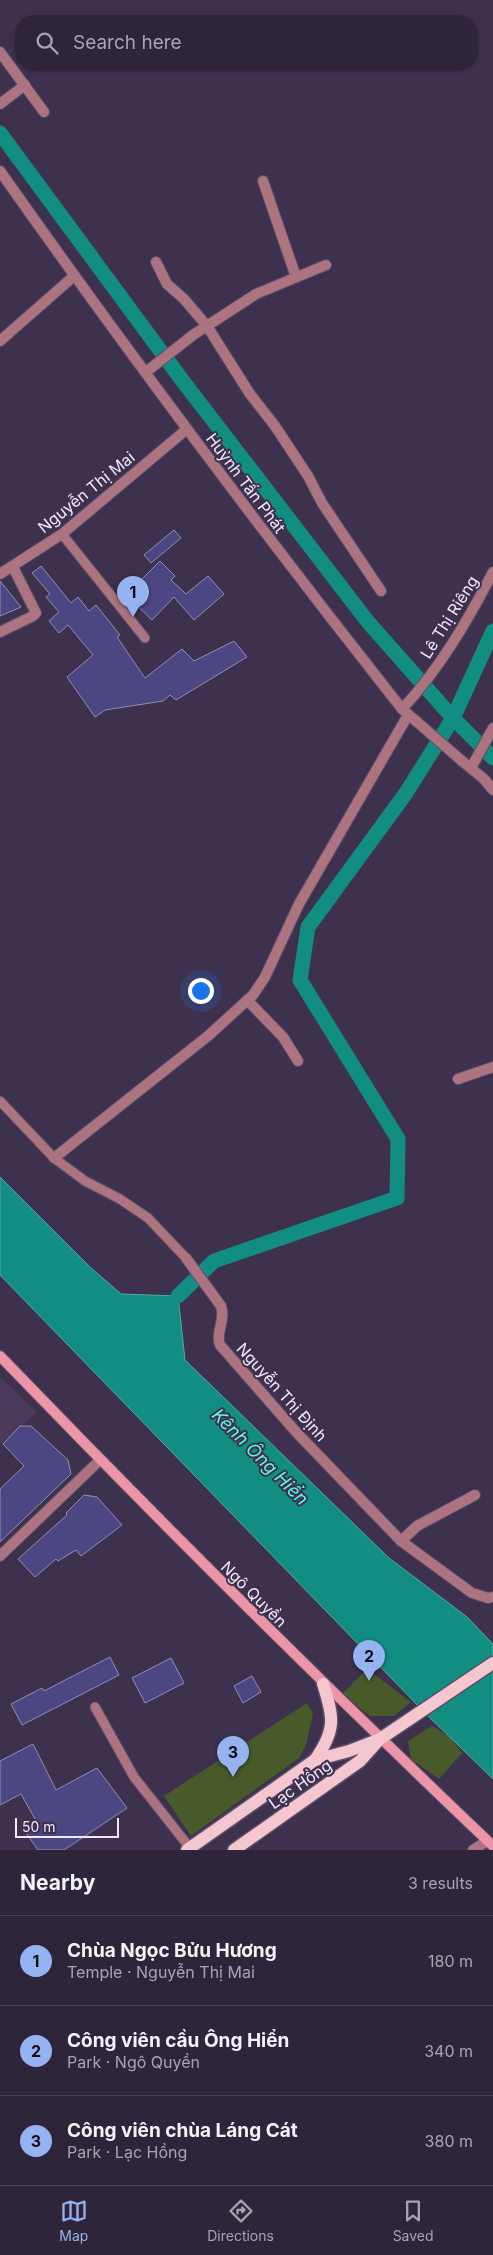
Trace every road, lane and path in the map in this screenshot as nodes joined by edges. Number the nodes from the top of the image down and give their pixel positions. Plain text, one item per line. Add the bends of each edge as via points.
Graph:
1 (0, 52) edge
2 (21, 88) junction
3 (0, 104) edge
4 (44, 112) dead end
5 (0, 171) edge
6 (262, 182) dead end
7 (156, 262) dead end
8 (326, 264) dead end
9 (74, 276) junction
10 (296, 277) junction
11 (207, 326) junction
12 (0, 341) edge
13 (146, 372) junction
14 (187, 428) junction
15 (62, 534) junction
16 (13, 567) junction
17 (493, 572) edge
18 (0, 574) edge
19 (381, 591) dead end
20 (0, 632) edge
21 (145, 638) dead end
22 (409, 712) junction
23 (493, 728) edge
24 (471, 768) junction
25 (493, 790) edge
26 (248, 1000) junction
27 (298, 1061) dead end
28 (493, 1067) edge
29 (458, 1079) dead end
30 (0, 1101) edge
31 (54, 1158) junction
32 (186, 1258) joint
33 (0, 1356) edge
34 (100, 1460) junction
35 (475, 1495) dead end
36 (401, 1541) junction
37 (0, 1556) edge
38 (493, 1596) edge
39 (493, 1664) edge
40 (322, 1684) junction
41 (95, 1707) dead end
42 (380, 1739) junction
43 (315, 1760) junction
44 (490, 1844) edge
45 (188, 1849) edge
46 (234, 1850) edge
47 (472, 1850) edge

1 - 2 street
2 - 3 street
2 - 4 street
5 - 9 street, Huỳnh Tấn Phát
6 - 10 street
7 - 11 street via 166,284
8 - 10 street
9 - 12 street
9 - 13 street, Huỳnh Tấn Phát
10 - 11 street via 256,294
11 - 13 street
11 - 19 street
13 - 14 street, Huỳnh Tấn Phát
14 - 15 street, Nguyễn Thị Mai
14 - 22 street, Huỳnh Tấn Phát via 316,600
15 - 16 street, Nguyễn Thị Mai
15 - 21 lane
16 - 18 street, Nguyễn Thị Mai
16 - 20 street via 36,613
17 - 22 street, Lê Thị Riêng
22 - 24 street, Huỳnh Tấn Phát
22 - 26 street, Lê Thị Riêng via 299,904 265,977
23 - 24 street
24 - 25 street, Huỳnh Tấn Phát
26 - 27 street via 283,1037
26 - 31 street, Lê Thị Riêng via 208,1036
28 - 29 street
30 - 31 lane, Nguyễn Thị Định
31 - 32 lane, Nguyễn Thị Định via 85,1181 148,1218
32 - 36 street, Nguyễn Thị Định via 211,1290 223,1313 218,1337 220,1345 297,1433
33 - 34 main road, Ngô Quyền
34 - 37 street
34 - 40 main road, Ngô Quyền
35 - 36 street via 417,1526
36 - 38 street, Nguyễn Thị Định via 472,1593 488,1598
39 - 42 main road, Lạc Hồng
40 - 42 main road, Ngô Quyền
40 - 43 main road via 330,1705 331,1725 328,1742
41 - 45 lane via 134,1777
42 - 43 main road, Lạc Hồng
42 - 44 main road, Ngô Quyền
42 - 46 main road, Lạc Hồng via 360,1761
43 - 45 main road, Lạc Hồng
44 - 47 street

